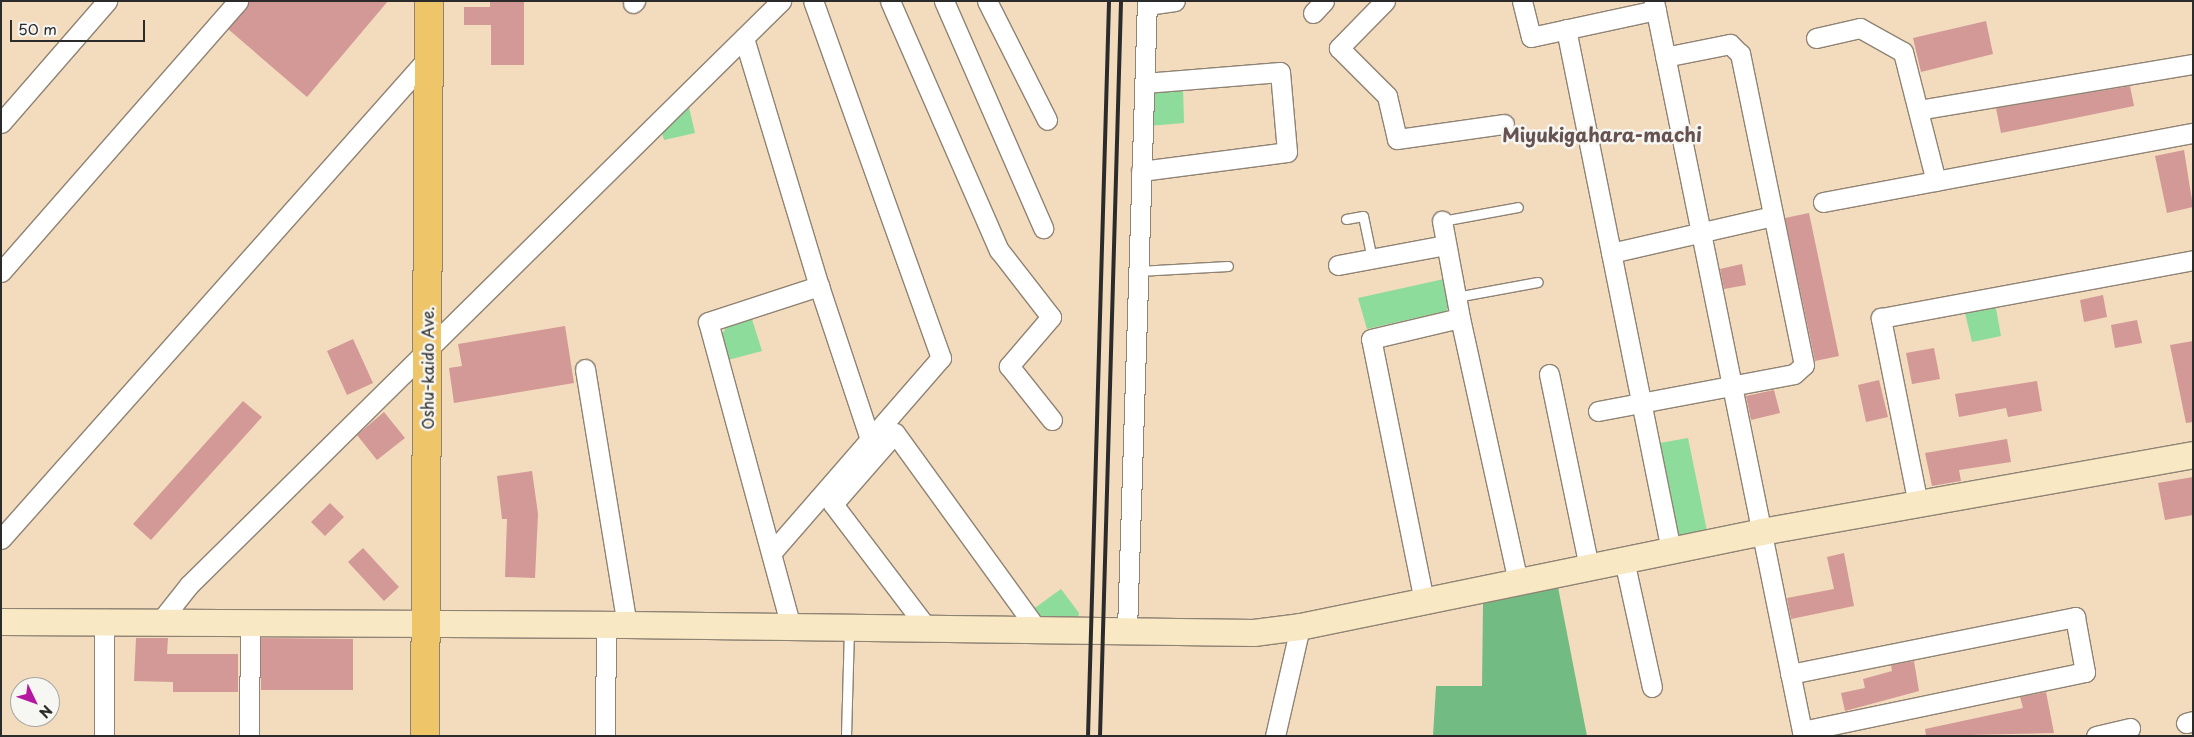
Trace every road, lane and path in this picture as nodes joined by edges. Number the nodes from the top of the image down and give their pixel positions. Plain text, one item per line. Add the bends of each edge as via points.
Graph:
1 (106, 1) edge
2 (238, 1) edge
3 (429, 1) edge
4 (781, 1) edge
5 (813, 1) edge
6 (890, 1) edge
7 (944, 1) edge
8 (987, 1) edge
9 (1175, 1) edge
10 (1384, 1) edge
11 (1522, 1) edge
12 (1147, 3) edge
13 (1655, 6) edge
14 (1566, 29) junction
15 (744, 38) junction
16 (1816, 38) dead end
17 (1665, 57) junction
18 (428, 58) junction
19 (2193, 64) edge
20 (1144, 83) junction
21 (1918, 110) junction
22 (1047, 120) dead end
23 (1, 122) edge
24 (1504, 124) dead end
25 (2193, 133) edge
26 (1141, 172) junction
27 (1936, 181) junction
28 (1823, 202) dead end
29 (1518, 207) dead end
30 (1772, 216) junction
31 (1346, 219) dead end
32 (1442, 221) joint
33 (1043, 228) dead end
34 (1701, 234) junction
35 (1446, 245) junction
36 (1611, 253) junction
37 (1372, 258) junction
38 (2193, 260) edge
39 (1338, 265) dead end
40 (1228, 266) dead end
41 (1138, 271) junction
42 (1, 272) edge
43 (1538, 282) dead end
44 (819, 286) junction
45 (1456, 297) junction
46 (1460, 318) junction
47 (427, 350) junction
48 (586, 369) dead end
49 (1549, 374) dead end
50 (1732, 386) junction
51 (1641, 402) junction
52 (1598, 411) dead end
53 (1052, 420) dead end
54 (870, 439) junction
55 (2193, 455) edge
56 (1918, 504) junction
57 (1762, 532) junction
58 (1, 539) edge
59 (1671, 550) junction
60 (774, 551) junction
61 (1624, 560) junction
62 (1589, 567) junction
63 (1518, 582) junction
64 (1424, 601) junction
65 (1, 622) edge
66 (104, 623) junction
67 (159, 623) junction
68 (616, 624) junction
69 (250, 625) junction
70 (425, 626) junction
71 (792, 627) junction
72 (849, 627) junction
73 (1300, 627) junction
74 (927, 628) junction
75 (1037, 630) junction
76 (1127, 630) junction
77 (1790, 674) junction
78 (1652, 687) dead end
79 (2130, 728) dead end
80 (1802, 733) edge
81 (104, 736) edge
82 (249, 736) edge
83 (425, 736) edge
84 (605, 736) edge
85 (846, 736) edge
86 (1275, 736) edge
87 (2096, 736) edge

1 - 23 street
2 - 42 street
3 - 18 highway, Oshu-kaido Ave.
4 - 15 street
5 - 54 street via 941,358
6 - 53 street via 999,250 1051,317 1010,366
7 - 33 street
8 - 22 street
9 - 12 street
10 - 24 street via 1339,48 1387,96 1397,139
11 - 14 street via 1531,36
12 - 20 street
13 - 14 street
13 - 17 street
14 - 36 street
15 - 44 street
15 - 47 street
16 - 21 street via 1860,28 1903,52
17 - 30 street via 1730,44 1740,54
17 - 34 street
18 - 47 highway, Oshu-kaido Ave.
18 - 58 street
19 - 21 street
20 - 26 street
20 - 26 street via 1280,72 1287,152
21 - 27 street
25 - 27 street
26 - 41 street
27 - 28 street
29 - 32 lane
30 - 34 street
30 - 50 street via 1804,365 1794,374
31 - 37 lane via 1363,216
32 - 35 street
34 - 36 street
34 - 50 street
35 - 37 street
35 - 45 street
36 - 51 street
37 - 39 street
38 - 56 street via 1881,318
40 - 41 lane
41 - 76 street
43 - 45 lane
44 - 54 street
44 - 60 street via 708,322
45 - 46 street
46 - 63 street
46 - 64 street via 1371,339
47 - 67 street via 189,585
47 - 70 highway, Oshu-kaido Ave.
48 - 68 street
49 - 62 street
50 - 51 street
50 - 57 street
51 - 52 street
51 - 59 street
54 - 60 street
55 - 56 street
56 - 57 street
57 - 59 street
57 - 77 street
59 - 61 street
60 - 71 street
61 - 62 street
61 - 78 street
62 - 63 street
63 - 64 street
64 - 73 street
65 - 66 street
66 - 67 street
66 - 81 street
67 - 69 street
68 - 70 street
68 - 71 street
68 - 84 street
69 - 70 street
69 - 82 street
70 - 83 highway, Oshu-kaido Ave.
71 - 72 street
72 - 74 street
72 - 85 lane
73 - 76 street via 1254,632
73 - 86 street
74 - 75 street
74 - 75 street via 834,504 895,433
75 - 76 street
77 - 80 street
77 - 80 street via 2075,617 2085,672
79 - 87 street

